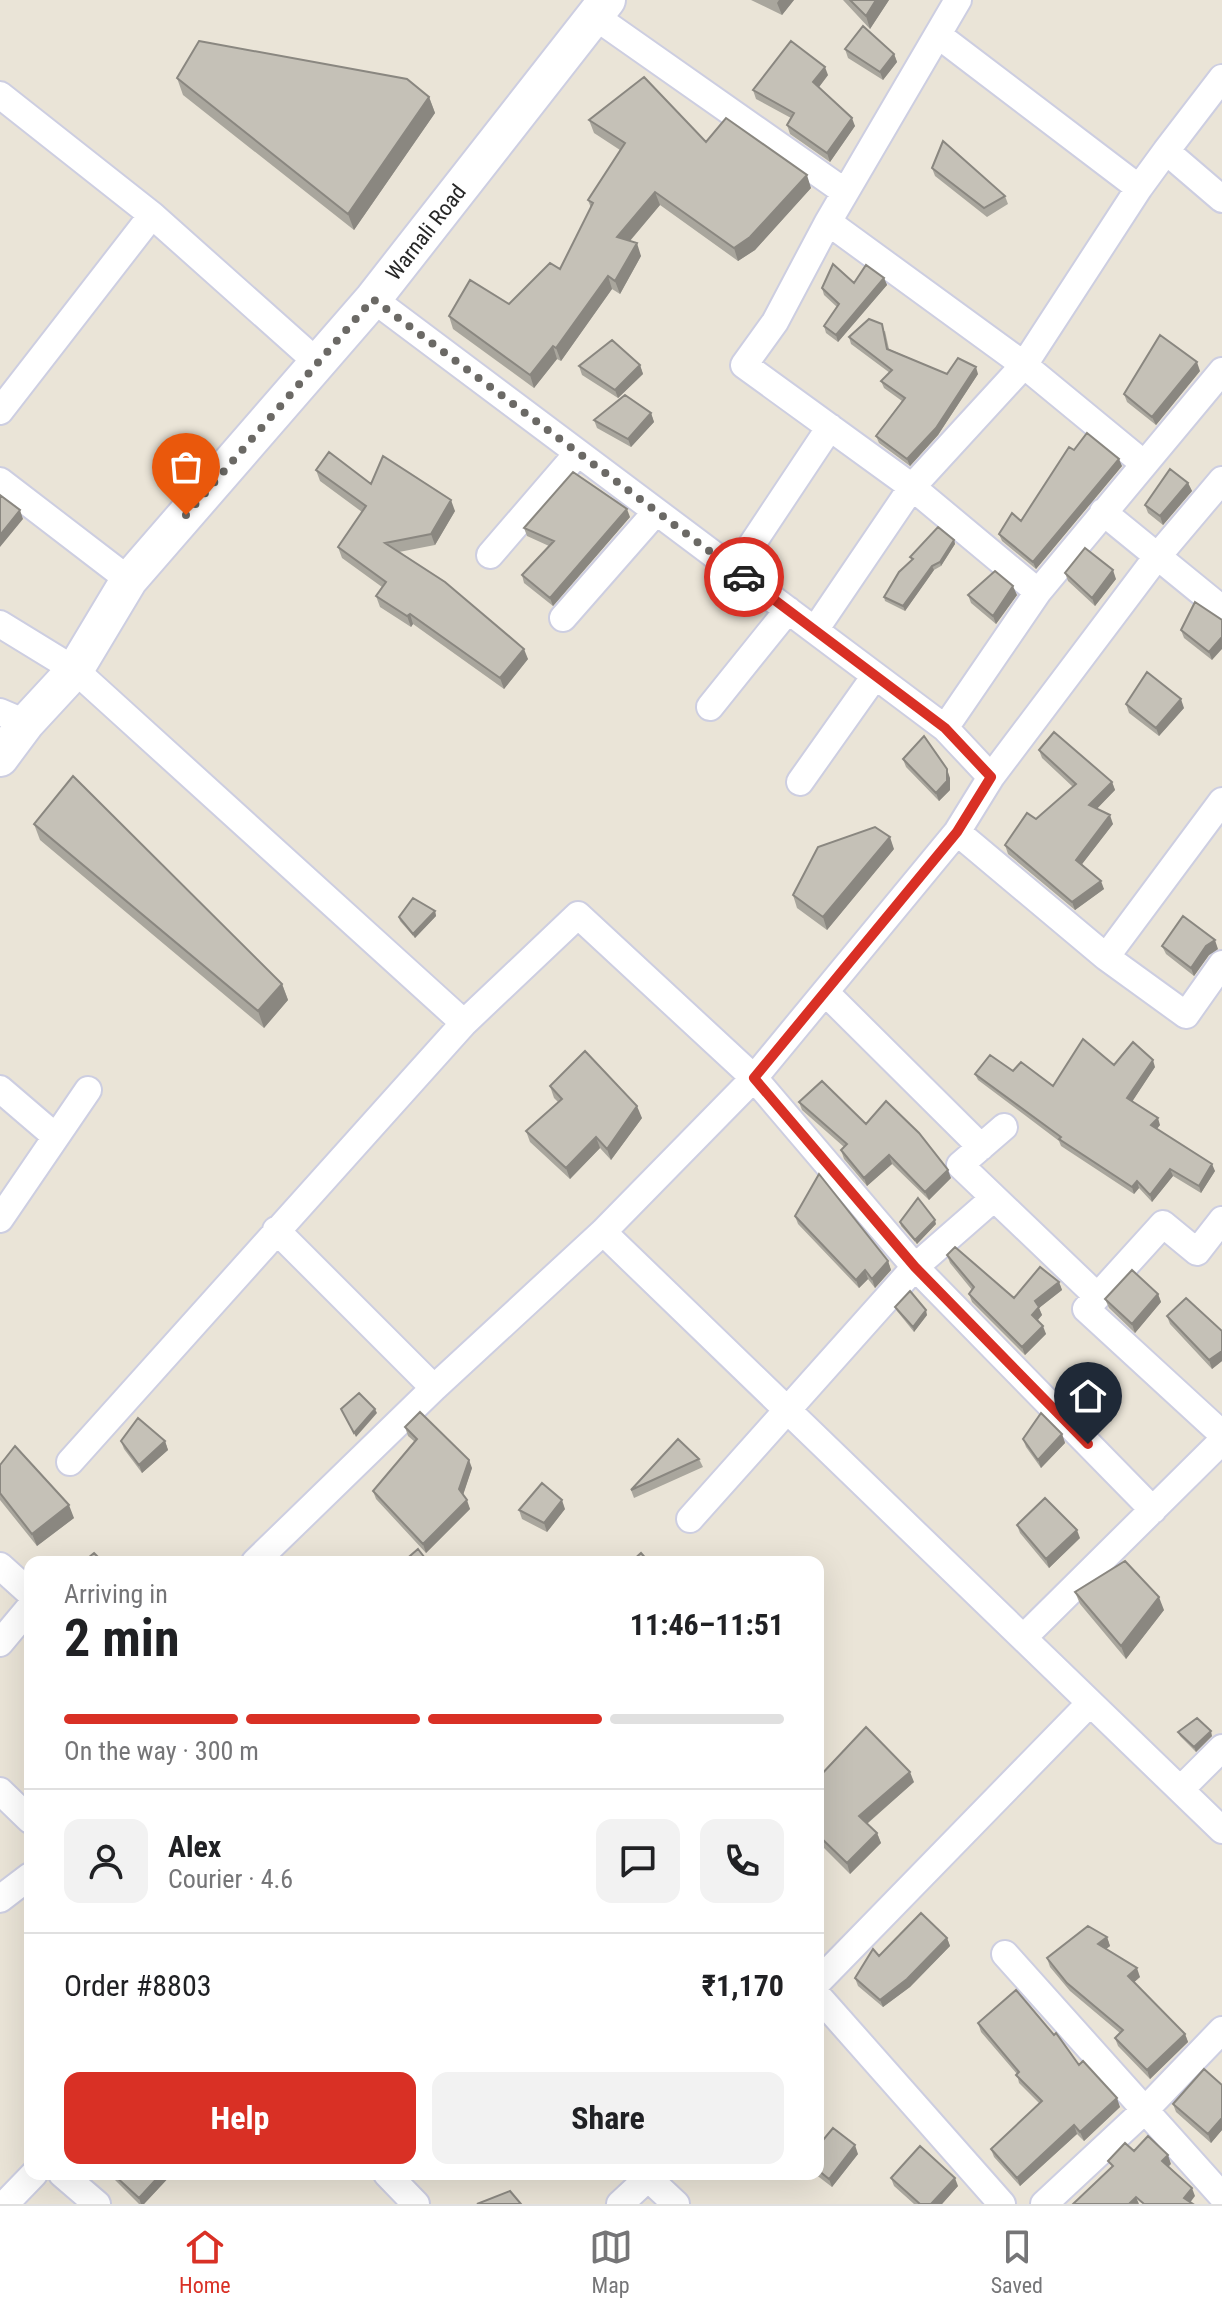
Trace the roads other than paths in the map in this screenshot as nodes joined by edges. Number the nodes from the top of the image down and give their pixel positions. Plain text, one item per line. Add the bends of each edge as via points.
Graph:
1 (958, 0) edge
2 (600, 8) edge
3 (938, 35) junction
4 (1222, 78) edge
5 (0, 95) edge
6 (1166, 151) junction
7 (1139, 188) junction
8 (845, 192) junction
9 (1222, 199) edge
10 (152, 215) junction
11 (828, 222) junction
12 (373, 299) junction
13 (318, 363) junction
14 (1024, 365) junction
15 (1222, 371) edge
16 (0, 411) edge
17 (830, 427) junction
18 (577, 454) junction
19 (1143, 463) junction
20 (1222, 480) edge
21 (0, 481) edge
22 (912, 487) junction
23 (656, 512) junction
24 (1103, 512) junction
25 (490, 555) dead end
26 (1156, 558) junction
27 (735, 570) junction
28 (129, 580) junction
29 (1038, 592) junction
30 (1222, 609) edge
31 (788, 610) junction
32 (563, 618) dead end
33 (0, 624) edge
34 (815, 630) junction
35 (75, 670) junction
36 (875, 676) junction
37 (710, 707) dead end
38 (13, 718) edge
39 (945, 728) junction
40 (0, 758) edge
41 (991, 777) junction
42 (800, 782) dead end
43 (1222, 801) edge
44 (957, 832) junction
45 (1106, 957) junction
46 (1222, 964) edge
47 (832, 999) dead end
48 (464, 1023) junction
49 (754, 1078) junction
50 (0, 1089) edge
51 (88, 1090) dead end
52 (1004, 1127) dead end
53 (56, 1137) junction
54 (981, 1147) junction
55 (994, 1198) junction
56 (0, 1219) edge
57 (1222, 1220) edge
58 (276, 1230) junction
59 (603, 1232) junction
60 (915, 1267) junction
61 (1097, 1296) junction
62 (434, 1388) junction
63 (787, 1409) junction
64 (1222, 1434) edge
65 (1222, 1441) edge
66 (70, 1462) dead end
67 (1153, 1510) junction
68 (690, 1519) dead end
69 (261, 1556) edge
70 (0, 1566) edge
71 (24, 1588) edge
72 (24, 1614) edge
73 (1024, 1637) junction
74 (0, 1643) edge
75 (1089, 1704) junction
76 (1222, 1748) edge
77 (1182, 1788) junction
78 (0, 1791) edge
79 (24, 1814) edge
80 (1222, 1830) edge
81 (24, 1881) edge
82 (0, 1899) edge
83 (1005, 1954) dead end
84 (824, 1976) edge
85 (824, 2003) edge
86 (1222, 2030) edge
87 (1145, 2110) junction
88 (28, 2180) edge
89 (69, 2180) edge
90 (393, 2180) edge
91 (642, 2180) edge
92 (650, 2180) edge
93 (1222, 2196) edge
94 (5, 2204) edge
95 (97, 2204) edge
96 (416, 2204) edge
97 (620, 2204) edge
98 (676, 2204) edge
99 (1002, 2204) edge
100 (1044, 2204) edge

1 - 3 street
2 - 8 street
2 - 12 main road, Warnali Road
3 - 7 street
3 - 8 street
4 - 6 street
5 - 10 street
6 - 7 street
6 - 9 street
7 - 14 street
8 - 11 street
10 - 13 street
10 - 16 street
11 - 14 street
11 - 17 street via 775,322 744,365
12 - 13 main road, Warnali Road
12 - 18 street
13 - 28 main road, Warnali Road
14 - 19 street
14 - 22 street
15 - 19 street
17 - 22 street
17 - 27 street
18 - 23 street
18 - 25 street
19 - 24 street
20 - 26 street
21 - 28 street
22 - 29 street
22 - 34 street
23 - 27 street
23 - 32 street
24 - 26 street
24 - 29 street
26 - 30 street
26 - 41 street
27 - 31 street
28 - 35 main road, Warnali Road
29 - 39 street
31 - 34 street
31 - 37 street
33 - 35 street
34 - 36 street
35 - 38 main road, Warnali Road
35 - 48 street
36 - 39 street
36 - 42 street
38 - 40 main road, Warnali Road
39 - 41 street
41 - 44 street
43 - 45 street
44 - 45 street
44 - 49 street
45 - 46 street via 1186,1015
47 - 54 street
48 - 49 street via 578,915
48 - 58 street
49 - 59 street
49 - 60 street
50 - 53 street
51 - 53 street
52 - 54 street
53 - 56 street
54 - 55 street via 960,1165
55 - 60 street
55 - 61 street
57 - 61 street via 1197,1252 1163,1224
58 - 62 street
58 - 66 street
59 - 62 street
59 - 63 street
60 - 63 street
60 - 67 street
61 - 64 street via 1086,1309
62 - 69 street
63 - 68 street
63 - 73 street
65 - 67 street
67 - 73 street
70 - 71 street
72 - 74 street
73 - 75 street
75 - 77 street
75 - 84 street
76 - 77 street
77 - 80 street
78 - 79 street
81 - 82 street
83 - 87 street
85 - 99 street
86 - 87 street
87 - 93 street
87 - 100 street
88 - 94 street
89 - 95 street
90 - 96 street
91 - 97 street
92 - 98 street

